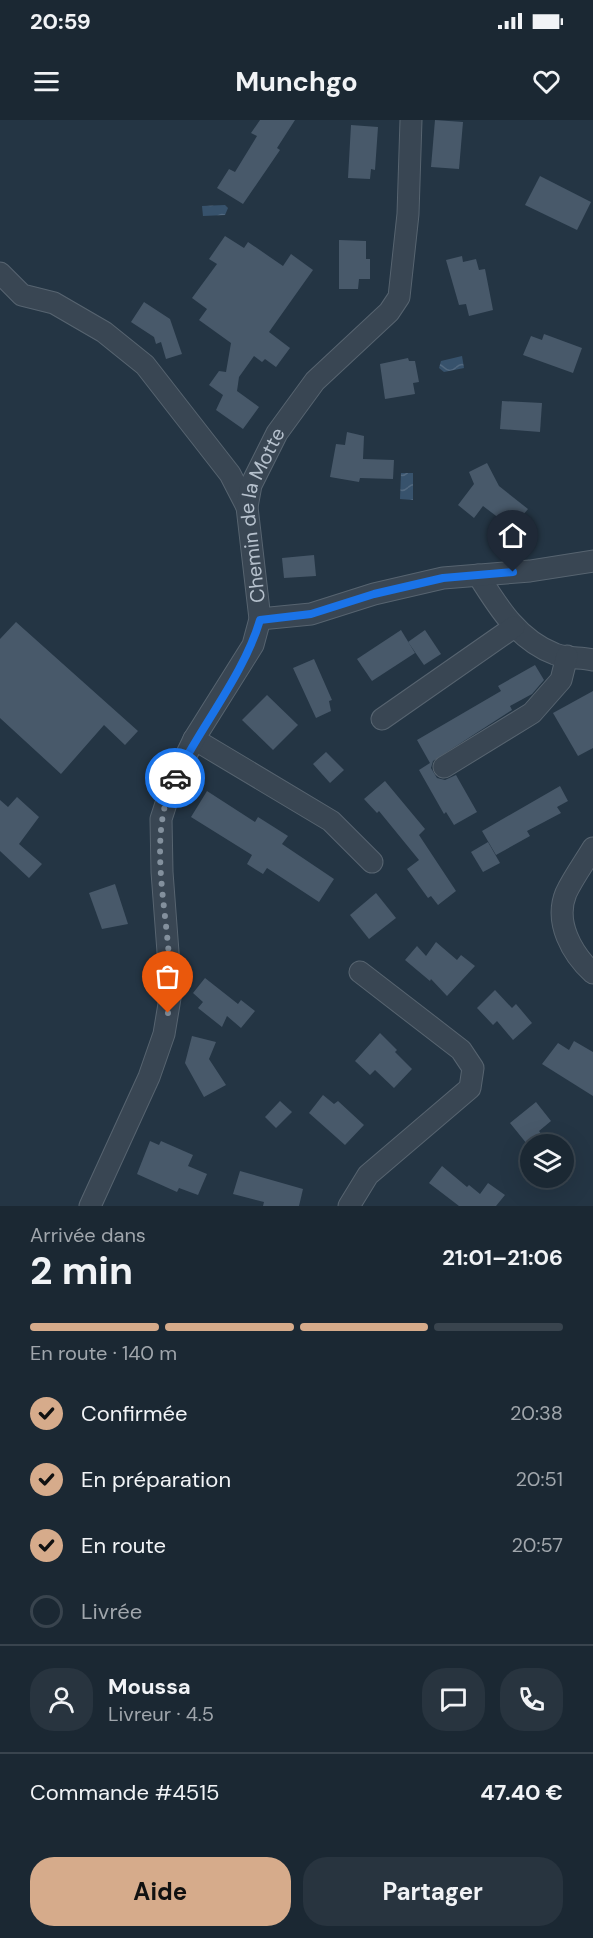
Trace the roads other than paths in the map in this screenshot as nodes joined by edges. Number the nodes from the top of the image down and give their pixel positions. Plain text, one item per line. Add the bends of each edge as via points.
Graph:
1 (411, 120) edge
2 (0, 273) edge
3 (248, 507) junction
4 (593, 561) edge
5 (478, 575) junction
6 (260, 620) junction
7 (514, 627) junction
8 (567, 656) junction
9 (593, 660) edge
10 (382, 719) dead end
11 (194, 739) junction
12 (444, 767) dead end
13 (589, 861) edge
14 (372, 862) dead end
15 (588, 961) edge
16 (360, 972) dead end
17 (90, 1206) edge
18 (349, 1206) edge

1 - 3 street, Chemin de la Motte via 408,214 399,297 389,312 315,381 272,444 251,485
2 - 3 street via 22,295 54,303 104,332 145,365 230,474
3 - 6 street, Chemin de la Motte
4 - 5 street
5 - 6 street via 443,578 374,594 311,614
5 - 7 street
6 - 11 street, Chemin de la Motte via 253,645
7 - 8 street via 524,638 556,655
7 - 10 street
8 - 9 street
8 - 12 street via 561,680 532,713
11 - 14 street via 331,822
11 - 17 street, Chemin de la Motte via 161,819 171,992 165,1034
13 - 15 street via 566,894 563,925
16 - 18 street via 461,1050 473,1068 470,1088 368,1175

